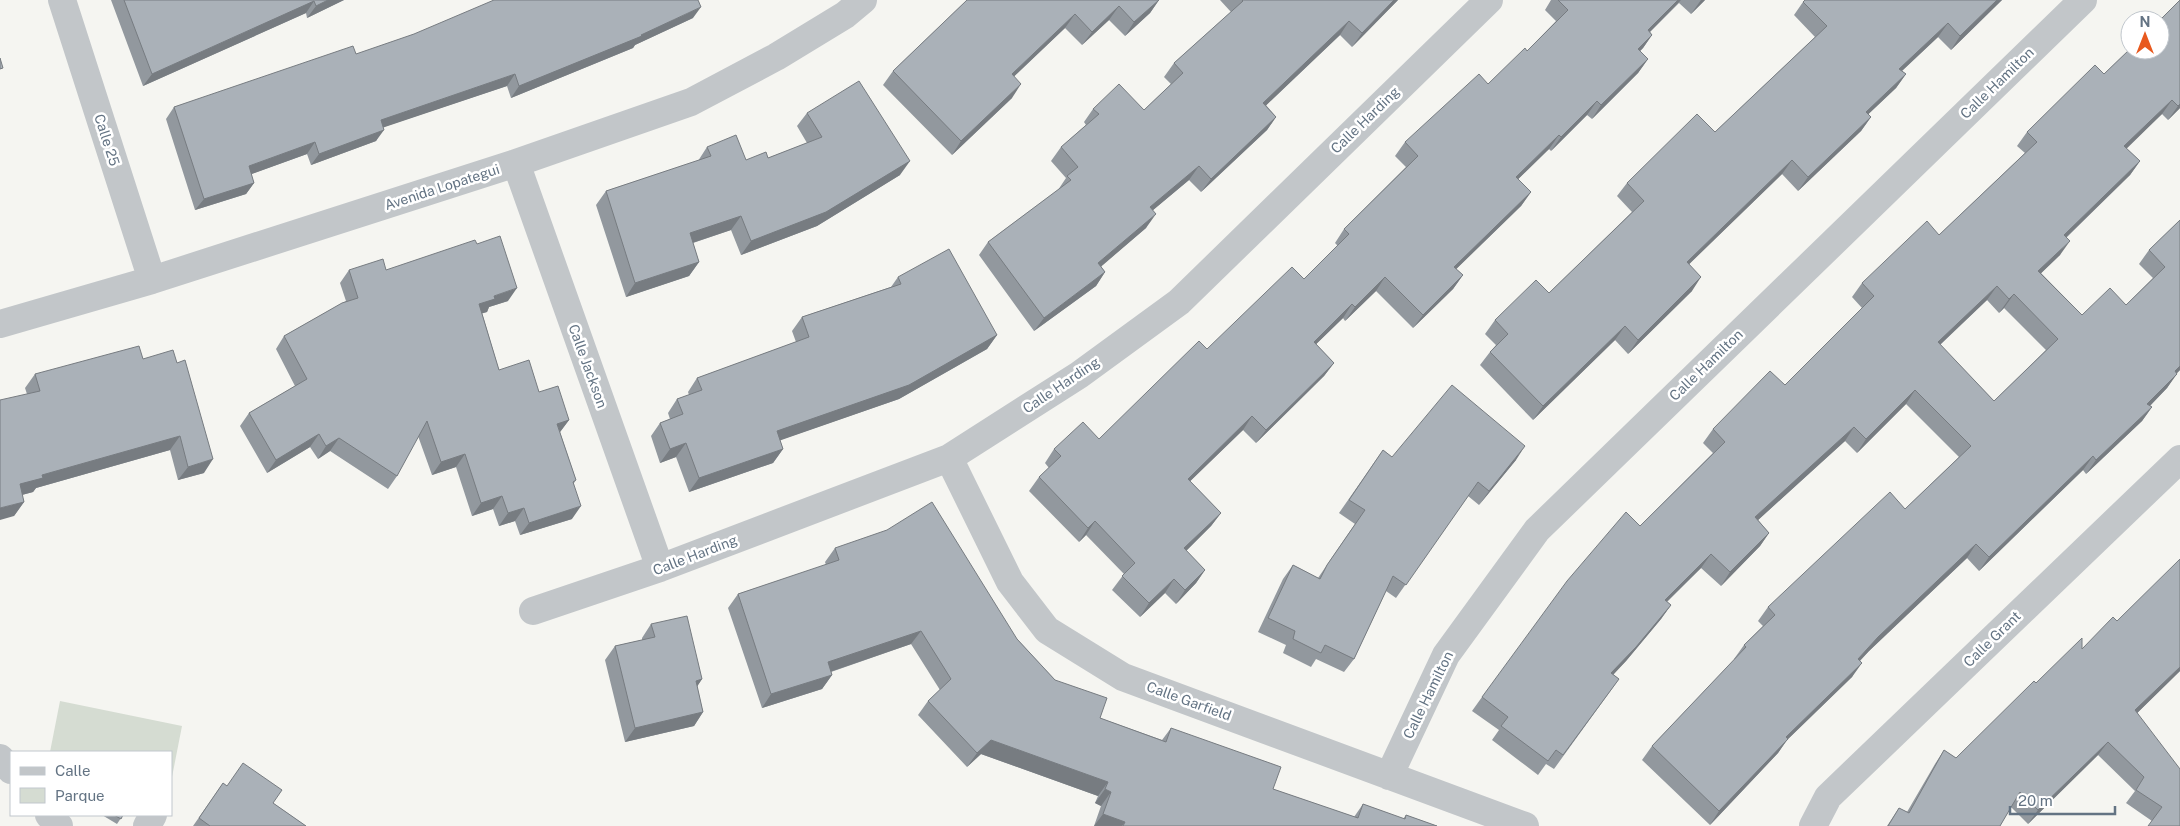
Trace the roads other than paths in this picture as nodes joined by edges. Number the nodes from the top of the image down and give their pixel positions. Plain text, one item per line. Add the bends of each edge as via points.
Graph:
1 (62, 0) edge
2 (863, 0) edge
3 (1489, 0) edge
4 (2083, 0) edge
5 (516, 163) junction
6 (152, 280) junction
7 (0, 324) edge
8 (949, 458) junction
9 (2180, 459) edge
10 (660, 568) junction
11 (533, 611) dead end
12 (0, 758) edge
13 (10, 769) edge
14 (1389, 776) junction
15 (51, 816) edge
16 (59, 826) edge
17 (1525, 826) edge
18 (1813, 826) edge

1 - 6 street, Calle 25
2 - 5 street, Avenida Lopategui via 845,15 776,57 691,102
3 - 8 street, Calle Harding via 1178,302 1079,375
4 - 14 street, Calle Hamilton via 1538,530 1446,655
5 - 6 street, Avenida Lopategui
5 - 10 street, Calle Jackson
6 - 7 street, Avenida Lopategui
8 - 10 street, Calle Harding
8 - 14 street, Calle Garfield via 1010,582 1046,630 1123,676
9 - 18 street, Calle Grant via 1828,797
10 - 11 street, Calle Harding
12 - 13 street
14 - 17 street, Calle Garfield
15 - 16 street

